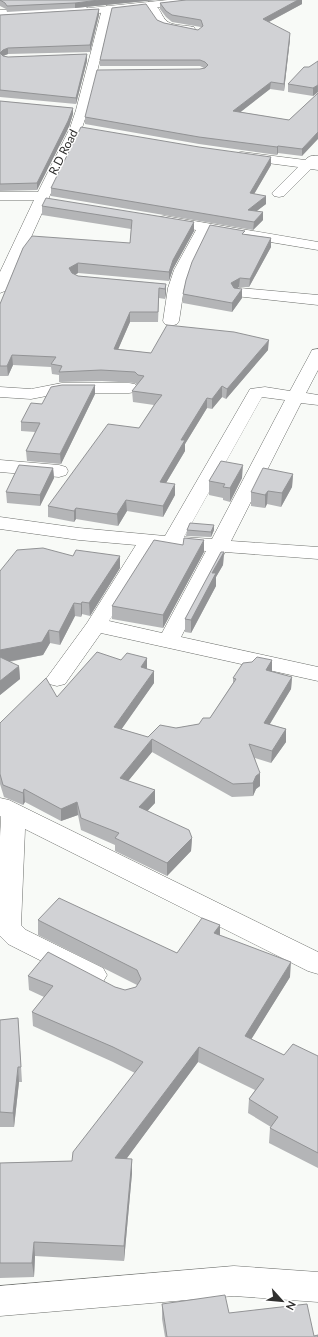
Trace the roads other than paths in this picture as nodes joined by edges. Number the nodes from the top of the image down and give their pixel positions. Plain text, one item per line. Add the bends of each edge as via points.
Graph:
1 (168, 0) edge
2 (200, 0) edge
3 (148, 2) edge
4 (107, 10) junction
5 (0, 13) edge
6 (197, 32) edge
7 (80, 56) edge
8 (96, 56) junction
9 (92, 72) junction
10 (107, 72) edge
11 (67, 108) edge
12 (82, 110) junction
13 (76, 128) junction
14 (91, 131) edge
15 (229, 154) edge
16 (318, 155) edge
17 (312, 166) edge
18 (279, 193) dead end
19 (0, 196) edge
20 (41, 198) junction
21 (55, 203) edge
22 (150, 218) edge
23 (205, 227) junction
24 (318, 246) edge
25 (6, 260) edge
26 (0, 288) edge
27 (240, 293) edge
28 (318, 300) edge
29 (171, 320) dead end
30 (318, 354) edge
31 (129, 388) dead end
32 (0, 392) edge
33 (318, 400) edge
34 (0, 466) edge
35 (59, 471) dead end
36 (0, 523) edge
37 (149, 540) junction
38 (172, 542) junction
39 (318, 553) edge
40 (96, 625) junction
41 (173, 633) dead end
42 (318, 674) edge
43 (58, 679) dead end
44 (7, 809) edge
45 (318, 964) edge
46 (113, 986) edge
47 (318, 1287) edge
48 (0, 1301) edge

1 - 3 street
2 - 3 street
3 - 4 street
3 - 5 street via 69,10
3 - 6 street via 162,23
4 - 5 street
4 - 8 street, R.D Road
7 - 8 street
8 - 9 street, R.D Road
9 - 10 street
9 - 12 street, R.D Road
11 - 12 street
12 - 13 street, R.D Road
13 - 14 street
13 - 20 street, R.D Road
15 - 17 street
16 - 17 street
17 - 18 street
19 - 20 street
20 - 21 street
20 - 25 street, R.D Road
22 - 23 street
23 - 24 street
23 - 29 street via 187,260 168,287
25 - 26 street, R.D Road
27 - 28 street
30 - 41 street
31 - 32 street via 62,388 31,394
33 - 38 street via 265,392 256,393
34 - 35 street
36 - 37 street via 59,533
37 - 38 street
37 - 40 street
38 - 39 street
40 - 42 street
40 - 43 street
44 - 45 street
44 - 46 street via 7,923 10,930
47 - 48 street via 234,1281

